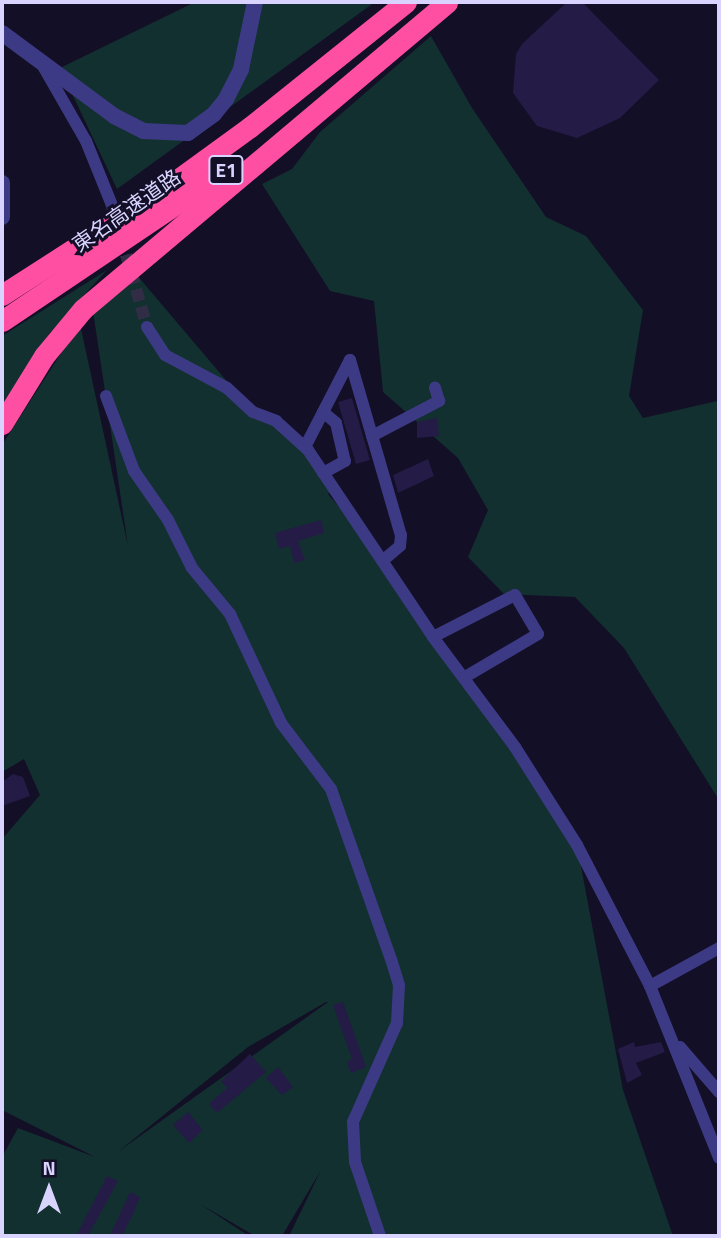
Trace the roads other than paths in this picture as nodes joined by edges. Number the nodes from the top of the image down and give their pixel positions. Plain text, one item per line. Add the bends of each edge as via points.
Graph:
1 (256, 2) edge
2 (406, 2) edge
3 (437, 2) edge
4 (447, 2) edge
5 (4, 30) edge
6 (39, 60) junction
7 (2, 183) edge
8 (111, 203) tunnel mouth
9 (2, 217) edge
10 (82, 244) junction
11 (2, 286) edge
12 (2, 295) edge
13 (2, 321) edge
14 (147, 327) tunnel mouth
15 (436, 388) dead end
16 (106, 396) dead end
17 (323, 412) junction
18 (2, 424) edge
19 (372, 436) junction
20 (304, 447) junction
21 (323, 472) junction
22 (382, 561) junction
23 (433, 637) junction
24 (465, 677) junction
25 (719, 948) edge
26 (650, 986) junction
27 (673, 1039) junction
28 (719, 1092) edge
29 (719, 1158) edge
30 (380, 1236) edge

1 - 6 street via 240,69 226,99 188,133 143,131 114,116
2 - 10 highway, 東名高速道路 / E1 via 250,127
3 - 13 highway, 東名高速道路 / E1 via 270,138 146,227
4 - 18 highway via 83,309 36,367
5 - 6 street
6 - 8 street via 86,141
7 - 9 street
10 - 11 highway
10 - 12 highway, 東名高速道路 / E1
14 - 20 street via 165,355 227,388
15 - 19 street via 439,401
16 - 30 street via 134,471 168,520 192,568 230,614 281,723 331,789 391,959 399,985 397,1023 353,1122 355,1162
17 - 19 street via 350,360
17 - 20 street
17 - 21 street via 337,423 345,461
19 - 22 street via 401,535 400,546
20 - 21 street
21 - 22 street
22 - 23 street
23 - 24 street
23 - 24 street via 515,595 538,634
24 - 26 street via 577,845
25 - 26 street
26 - 27 street
27 - 28 street
27 - 29 street

